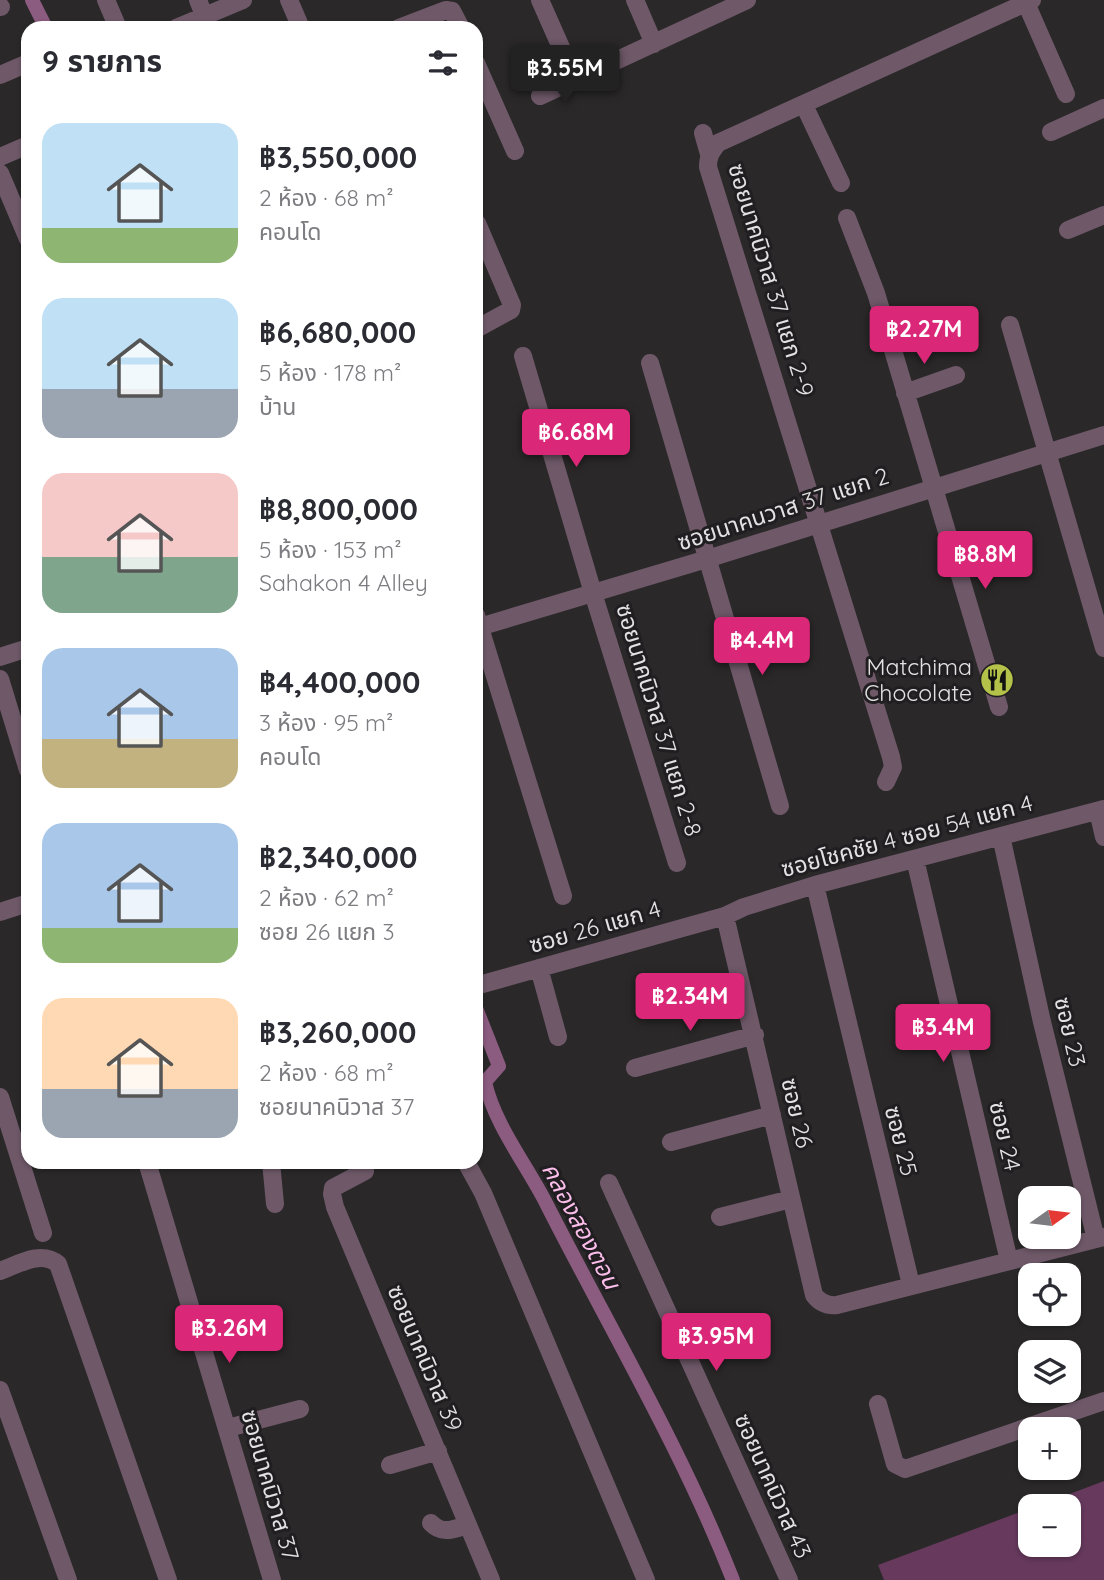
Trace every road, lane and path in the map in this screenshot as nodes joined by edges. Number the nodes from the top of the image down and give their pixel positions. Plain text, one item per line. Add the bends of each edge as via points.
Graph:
1 (106, 0) edge
2 (243, 0) edge
3 (289, 0) edge
4 (540, 0) edge
5 (635, 0) edge
6 (747, 0) edge
7 (1029, 2) edge
8 (432, 5) edge
9 (723, 5) edge
10 (204, 15) edge
11 (115, 21) edge
12 (298, 21) edge
13 (410, 21) edge
14 (457, 21) edge
15 (654, 44) junction
16 (21, 66) edge
17 (0, 75) edge
18 (483, 79) edge
19 (575, 79) junction
20 (1066, 94) dead end
21 (540, 96) dead end
22 (804, 105) junction
23 (1104, 108) edge
24 (1051, 132) dead end
25 (703, 133) dead end
26 (21, 148) edge
27 (515, 151) dead end
28 (709, 154) junction
29 (0, 157) edge
30 (0, 173) edge
31 (841, 183) dead end
32 (1104, 215) edge
33 (847, 218) dead end
34 (21, 219) edge
35 (1068, 230) dead end
36 (483, 237) edge
37 (1010, 325) dead end
38 (483, 326) edge
39 (523, 356) dead end
40 (650, 363) dead end
41 (956, 375) dead end
42 (905, 393) junction
43 (1104, 435) edge
44 (1046, 452) junction
45 (933, 487) junction
46 (820, 523) junction
47 (707, 559) junction
48 (593, 593) junction
49 (483, 622) edge
50 (483, 643) edge
51 (1104, 648) edge
52 (21, 650) edge
53 (0, 657) edge
54 (0, 680) edge
55 (999, 707) dead end
56 (21, 748) edge
57 (886, 782) dead end
58 (780, 806) dead end
59 (1101, 810) edge
60 (1001, 836) junction
61 (1104, 837) edge
62 (915, 859) junction
63 (677, 863) dead end
64 (814, 885) junction
65 (563, 896) dead end
66 (21, 905) edge
67 (0, 912) edge
68 (725, 916) junction
69 (539, 968) junction
70 (483, 984) edge
71 (755, 1035) junction
72 (558, 1037) dead end
73 (635, 1068) dead end
74 (0, 1097) edge
75 (772, 1115) junction
76 (671, 1142) dead end
77 (21, 1163) edge
78 (23, 1169) edge
79 (149, 1169) edge
80 (272, 1169) edge
81 (470, 1169) edge
82 (365, 1171) dead end
83 (608, 1183) dead end
84 (791, 1199) junction
85 (275, 1204) dead end
86 (720, 1217) dead end
87 (43, 1233) dead end
88 (1100, 1238) edge
89 (1009, 1261) junction
90 (0, 1271) edge
91 (911, 1285) junction
92 (0, 1390) edge
93 (1104, 1401) edge
94 (878, 1404) dead end
95 (300, 1409) dead end
96 (228, 1428) junction
97 (438, 1451) junction
98 (390, 1465) dead end
99 (431, 1523) dead end
100 (468, 1525) junction
101 (68, 1580) edge
102 (168, 1580) edge
103 (272, 1580) edge
104 (491, 1580) edge
105 (646, 1580) edge
106 (789, 1580) edge

1 - 11 street
2 - 10 street
3 - 12 street
4 - 19 street
5 - 15 street
6 - 9 street
7 - 20 street
7 - 22 street, ซอยนาคนิวาส 37 แยก 2-9
8 - 13 street
8 - 14 street via 452,11
9 - 15 street
15 - 19 street
16 - 17 street
18 - 27 street
19 - 21 street
22 - 28 street, ซอยนาคนิวาส 37 แยก 2-9 via 718,144
22 - 31 street
23 - 24 street
25 - 28 street
26 - 29 street
28 - 46 street, ซอยนาคนิวาส 37 แยก 2-9 via 708,167
30 - 34 street
32 - 35 street
33 - 42 street via 876,293
36 - 38 street via 512,305 506,315
37 - 44 street
39 - 48 street, ซอยนาคนิวาส 37 แยก 2-8
40 - 47 street
41 - 42 street
42 - 45 street
43 - 44 street, ซอยนาคนวาส 37 แยก 2
44 - 45 street, ซอยนาคนวาส 37 แยก 2
44 - 51 street
45 - 46 street, ซอยนาคนวาส 37 แยก 2
45 - 55 street
46 - 47 street, ซอยนาคนวาส 37 แยก 2
46 - 57 street, ซอยนาคนิวาส 37 แยก 2-9 via 891,757 893,767
47 - 48 street, ซอยนาคนวาส 37 แยก 2
47 - 58 street
48 - 49 street, ซอยนาคนวาส 37 แยก 2
48 - 63 street, ซอยนาคนิวาส 37 แยก 2-8
50 - 65 street
52 - 53 street
54 - 56 street
59 - 60 street, ซอยโชคชัย 4 ซอย 54 แยก 4
59 - 61 street
60 - 62 street, ซอยโชคชัย 4 ซอย 54 แยก 4
60 - 88 street, ซอย 23 via 1042,1022
62 - 64 street, ซอยโชคชัย 4 ซอย 54 แยก 4
62 - 89 street, ซอย 24
64 - 68 street, ซอยโชคชัย 4 ซอย 54 แยก 4
64 - 91 street, ซอย 25
66 - 67 street
68 - 69 street, ซอย 26 แยก 4
68 - 71 street, ซอย 26
69 - 70 street, ซอย 26 แยก 4
69 - 72 street
71 - 73 street
71 - 75 street, ซอย 26
74 - 77 street
75 - 76 street
75 - 84 street, ซอย 26
78 - 87 street
79 - 96 street, ซอยนาคนิวาส 37
80 - 85 street
81 - 105 street
82 - 97 street, ซอยนาคนิวาส 39 via 337,1184 332,1194 335,1207
83 - 106 street, ซอยนาคนิวาส 43
84 - 86 street
84 - 91 street, ซอย 26 via 814,1295 824,1304 837,1305
88 - 89 street
89 - 91 street
90 - 102 street via 41,1256 58,1264
92 - 101 street
93 - 94 street via 905,1469 895,1464
95 - 96 street
96 - 103 street, ซอยนาคนิวาส 37
97 - 98 street
97 - 100 street, ซอยนาคนิวาส 39
99 - 100 street via 443,1531
100 - 104 street, ซอยนาคนิวาส 39

